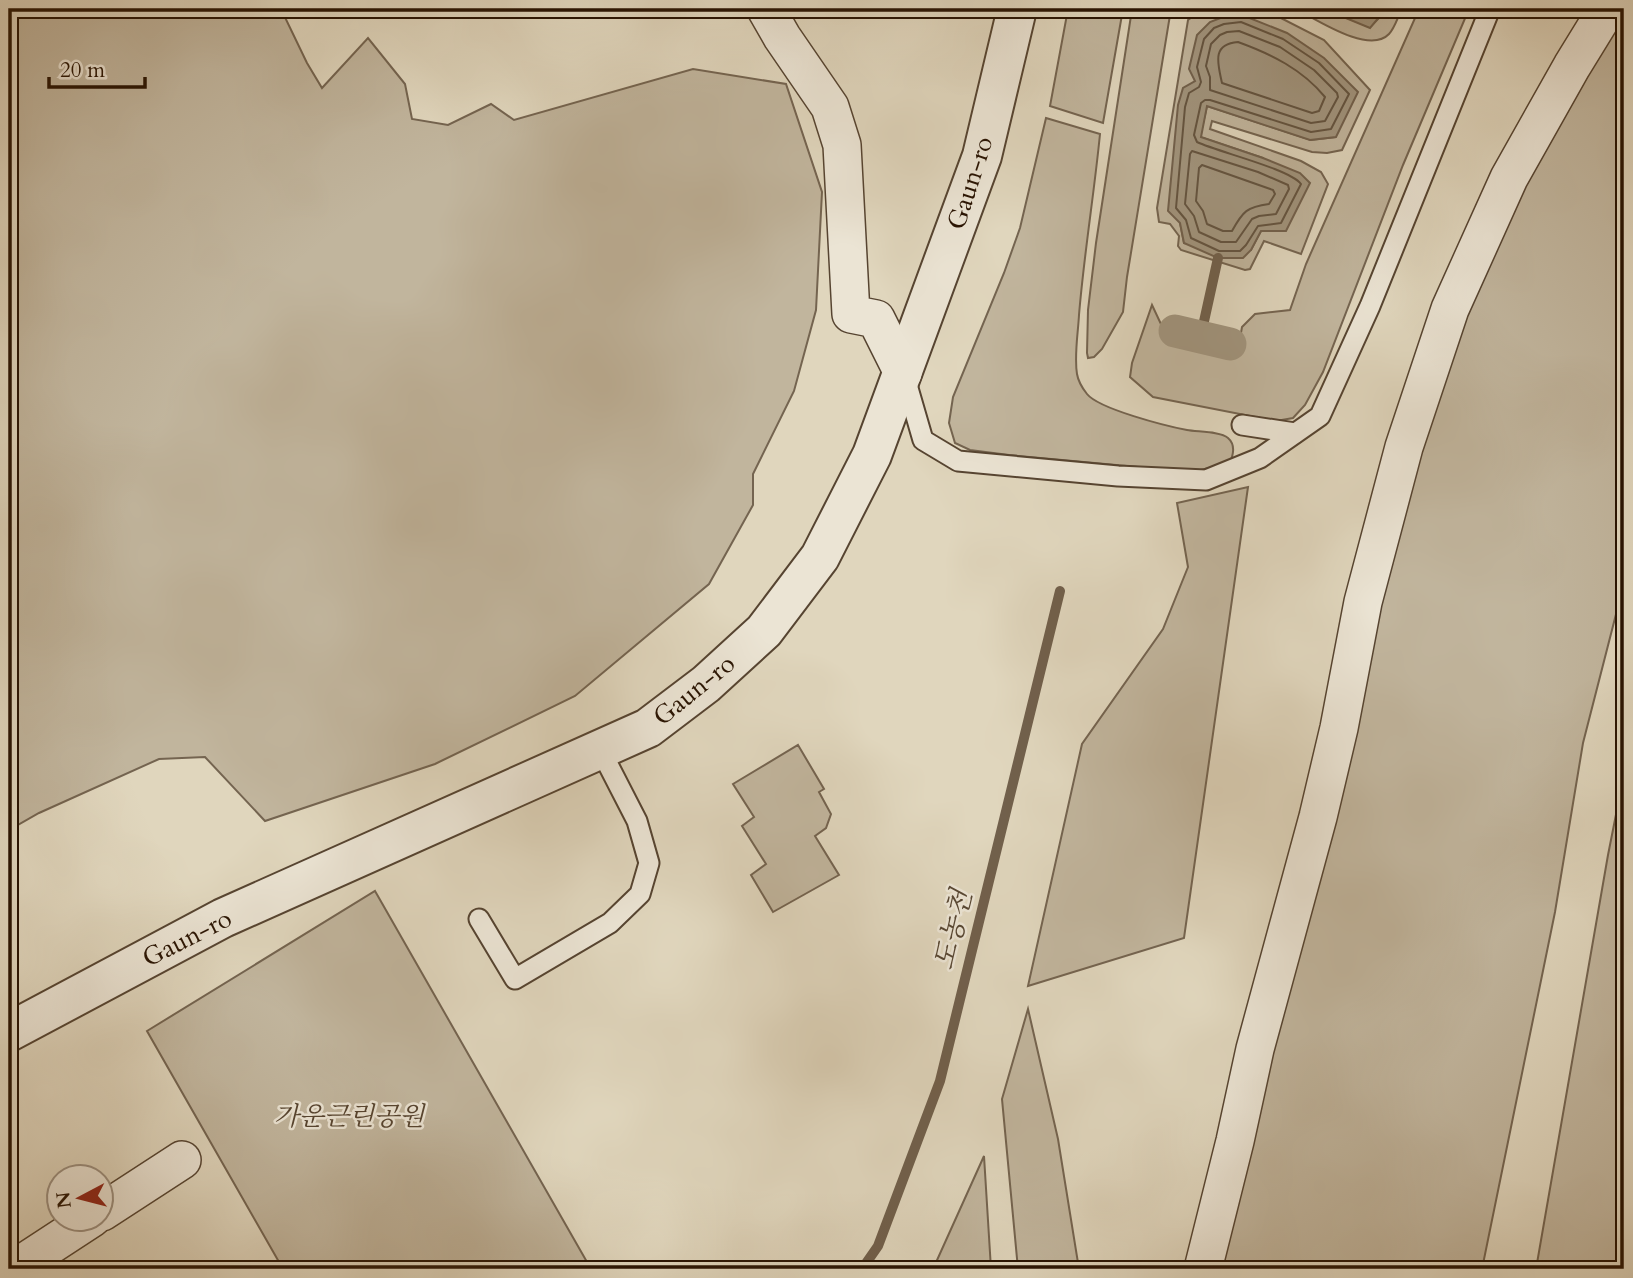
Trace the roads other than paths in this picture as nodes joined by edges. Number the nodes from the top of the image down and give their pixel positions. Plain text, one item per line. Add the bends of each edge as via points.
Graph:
1 (766, 9) edge
2 (1017, 9) edge
3 (1490, 9) edge
4 (1607, 9) edge
5 (903, 373) junction
6 (1242, 425) dead end
7 (1295, 433) junction
8 (600, 749) junction
9 (479, 919) dead end
10 (9, 1032) edge
11 (182, 1160) dead end
12 (116, 1203) edge
13 (72, 1232) edge
14 (14, 1269) edge
15 (1203, 1269) edge

1 - 5 street via 830,107 842,145 851,314 876,319
2 - 5 street, Gaun-ro via 982,156
3 - 7 lane via 1370,306 1320,416
4 - 15 street via 1509,178 1450,309 1404,447 1363,602 1318,817 1255,1049
5 - 7 lane via 923,440 958,461 1206,480 1260,458
5 - 8 street, Gaun-ro via 872,455 820,557 764,631 648,728
6 - 7 lane
8 - 9 lane via 637,821 649,863 640,894 610,923 515,979
8 - 10 street, Gaun-ro via 223,918
11 - 12 street
13 - 14 street

